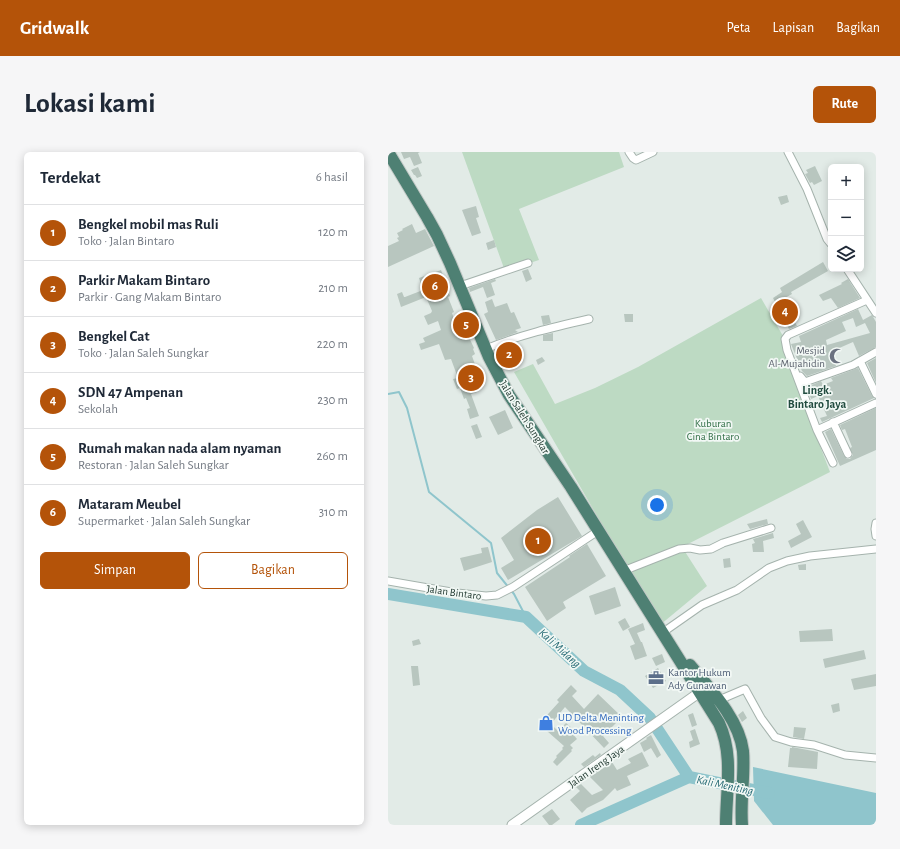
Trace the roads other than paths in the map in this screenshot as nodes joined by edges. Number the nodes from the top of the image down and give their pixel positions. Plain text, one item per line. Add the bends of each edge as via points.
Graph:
1 (388, 152) edge
2 (629, 152) edge
3 (653, 152) edge
4 (788, 152) edge
5 (828, 240) edge
6 (528, 263) dead end
7 (849, 272) edge
8 (460, 286) junction
9 (867, 300) junction
10 (876, 313) edge
11 (589, 319) dead end
12 (486, 349) junction
13 (876, 352) edge
14 (860, 361) junction
15 (797, 377) junction
16 (876, 394) edge
17 (876, 403) edge
18 (833, 422) junction
19 (817, 430) junction
20 (848, 454) dead end
21 (833, 463) dead end
22 (876, 523) edge
23 (771, 528) dead end
24 (598, 531) junction
25 (876, 536) edge
26 (876, 549) edge
27 (623, 571) junction
28 (388, 581) edge
29 (662, 633) junction
30 (672, 648) junction
31 (700, 692) junction
32 (719, 700) junction
33 (876, 758) edge
34 (512, 825) edge
35 (726, 825) edge
36 (742, 825) edge

1 - 8 highway, Jalan Saleh Sungkar via 428,217
2 - 3 street via 636,160
4 - 5 street via 808,188
6 - 8 street
7 - 9 street
8 - 12 highway, Jalan Saleh Sungkar
9 - 10 street
9 - 15 street via 788,335 785,342
11 - 12 street via 529,333
12 - 24 highway, Jalan Saleh Sungkar via 508,395
13 - 14 street
14 - 15 street via 805,382 800,376
14 - 16 street
15 - 19 street
17 - 18 street
18 - 19 street
18 - 20 street
19 - 21 street
22 - 25 street
23 - 27 street via 711,548 680,549
24 - 27 highway, Jalan Saleh Sungkar
24 - 28 street, Jalan Bintaro via 498,595 479,596
26 - 29 street via 810,556 769,568 737,590 702,605
27 - 29 highway, Jalan Saleh Sungkar
29 - 30 highway, Jalan Saleh Sungkar
30 - 31 highway, Jalan Saleh Sungkar
30 - 32 highway, Jalan Saleh Sungkar via 688,662
31 - 34 street, Jalan Ireng Jaya
31 - 35 highway, Jalan Saleh Sungkar via 722,728 729,758
32 - 33 street via 745,689 775,737 845,755
32 - 36 highway, Jalan Saleh Sungkar via 740,738 743,758

